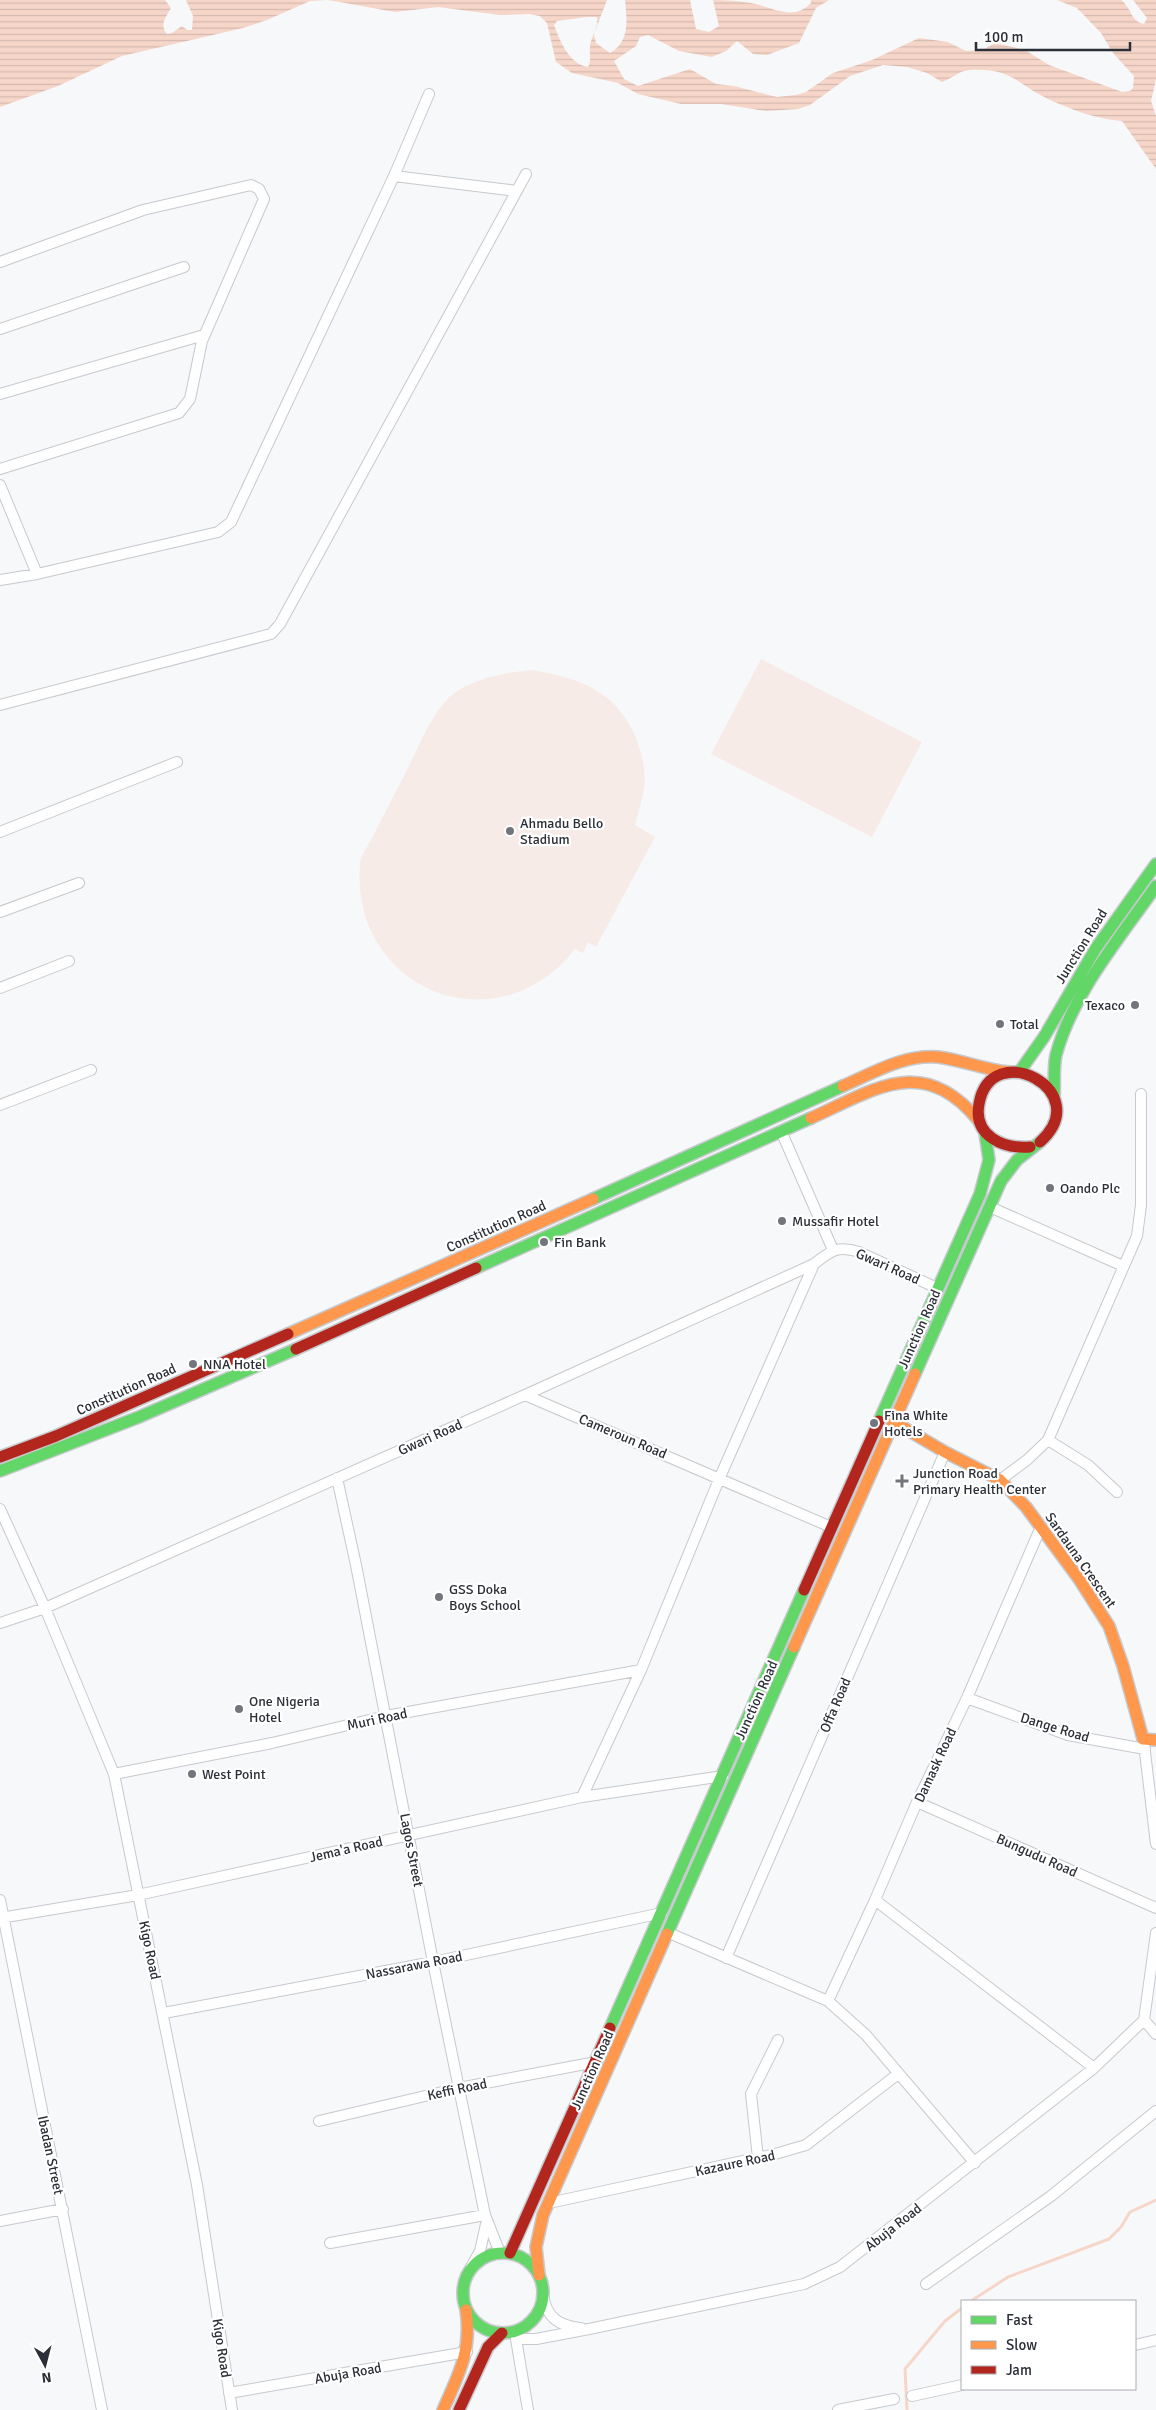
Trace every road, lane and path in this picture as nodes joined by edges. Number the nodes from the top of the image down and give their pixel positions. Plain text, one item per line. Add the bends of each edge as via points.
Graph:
1 (430, 94) dead end
2 (526, 174) dead end
3 (394, 176) junction
4 (517, 191) junction
5 (0, 262) edge
6 (184, 267) dead end
7 (0, 329) edge
8 (204, 335) junction
9 (0, 394) edge
10 (0, 470) edge
11 (0, 485) edge
12 (36, 574) junction
13 (0, 580) edge
14 (0, 705) edge
15 (176, 762) dead end
16 (0, 832) edge
17 (1156, 864) edge
18 (80, 883) dead end
19 (1156, 886) edge
20 (0, 912) edge
21 (69, 961) dead end
22 (0, 988) edge
23 (91, 1070) dead end
24 (1014, 1072) junction
25 (1141, 1094) dead end
26 (1054, 1097) junction
27 (0, 1105) edge
28 (979, 1121) junction
29 (781, 1131) junction
30 (985, 1133) junction
31 (1030, 1147) junction
32 (990, 1207) junction
33 (543, 1222) junction
34 (549, 1235) junction
35 (833, 1250) junction
36 (814, 1264) junction
37 (1123, 1266) junction
38 (937, 1288) junction
39 (525, 1395) junction
40 (894, 1422) junction
41 (1048, 1440) junction
42 (945, 1452) junction
43 (0, 1457) edge
44 (0, 1471) edge
45 (720, 1477) junction
46 (337, 1478) junction
47 (1000, 1480) junction
48 (1117, 1492) dead end
49 (0, 1509) edge
50 (831, 1527) junction
51 (1040, 1528) junction
52 (45, 1608) junction
53 (0, 1623) edge
54 (641, 1670) junction
55 (967, 1698) junction
56 (386, 1716) junction
57 (1156, 1740) edge
58 (1144, 1744) junction
59 (114, 1774) junction
60 (723, 1776) junction
61 (582, 1797) junction
62 (918, 1802) junction
63 (410, 1835) junction
64 (1156, 1844) edge
65 (138, 1895) junction
66 (0, 1900) edge
67 (875, 1900) junction
68 (1156, 1908) edge
69 (662, 1913) junction
70 (2, 1918) edge
71 (669, 1933) junction
72 (1156, 1933) edge
73 (726, 1958) junction
74 (433, 1962) junction
75 (828, 2001) junction
76 (164, 2013) junction
77 (1144, 2020) junction
78 (1156, 2034) edge
79 (778, 2040) dead end
80 (597, 2062) junction
81 (1094, 2068) junction
82 (898, 2074) junction
83 (459, 2088) junction
84 (1156, 2112) edge
85 (319, 2121) dead end
86 (758, 2158) junction
87 (975, 2163) junction
88 (549, 2203) junction
89 (63, 2209) junction
90 (486, 2219) junction
91 (0, 2221) edge
92 (330, 2243) dead end
93 (505, 2253) junction
94 (470, 2269) junction
95 (539, 2275) junction
96 (926, 2284) dead end
97 (543, 2294) junction
98 (464, 2303) junction
99 (589, 2329) junction
100 (509, 2335) junction
101 (1156, 2340) edge
102 (1136, 2345) edge
103 (467, 2352) junction
104 (961, 2385) edge
105 (229, 2393) junction
106 (912, 2396) dead end
107 (894, 2399) dead end
108 (102, 2410) edge
109 (232, 2410) edge
110 (443, 2410) edge
111 (459, 2410) edge
112 (528, 2410) edge
113 (838, 2410) edge

1 - 3 street
2 - 4 street
3 - 4 street
3 - 12 street via 231,522 218,532
4 - 14 street via 280,624 271,634
5 - 8 street via 143,210 251,185 259,189 264,199
6 - 7 street
8 - 9 street
8 - 10 street via 190,399 179,413
11 - 12 street
12 - 13 street
15 - 16 street
17 - 24 main road, Junction Road via 1101,938 1047,1036
18 - 20 street
19 - 26 main road, Junction Road via 1090,982 1072,1014 1056,1056
21 - 22 street
23 - 27 street
24 - 26 main road via 1041,1079
24 - 28 main road via 997,1077 987,1085 980,1096
24 - 33 main road, Constitution Road via 985,1070 936,1057 911,1058 892,1064
25 - 37 street via 1141,1205 1137,1236
26 - 31 main road via 1057,1109 1050,1132 1041,1142
28 - 29 main road, Constitution Road via 971,1110 946,1090 926,1082 904,1081 872,1090
28 - 30 main road
29 - 34 main road, Constitution Road
29 - 35 street
30 - 31 main road via 1005,1148 1018,1150
30 - 38 main road, Junction Road via 989,1160 985,1179
31 - 32 main road, Junction Road via 1010,1166
32 - 37 street
32 - 40 main road, Junction Road
33 - 34 main road
33 - 43 main road, Constitution Road via 56,1436
34 - 44 main road, Constitution Road via 216,1385
35 - 36 street, Gwari Road
35 - 38 street, Gwari Road via 847,1248 859,1252
36 - 39 street, Gwari Road
36 - 45 street, Gwari Road
37 - 41 street
38 - 50 main road, Junction Road
39 - 45 street, Cameroun Road
39 - 46 street, Gwari Road
40 - 42 main road, Sardauna Crescent
40 - 71 main road, Junction Road
41 - 47 street
41 - 48 street via 1088,1465
42 - 47 main road, Sardauna Crescent
42 - 73 street, Offa Road
45 - 50 street, Cameroun Road
45 - 54 street, Gwari Road
46 - 52 street, Gwari Road
46 - 56 street, Lagos Street
47 - 51 main road, Sardauna Crescent via 1026,1507
49 - 52 street, Kigo Road
50 - 60 main road, Junction Road
51 - 55 street, Damask Road
51 - 58 main road, Sardauna Crescent via 1079,1579 1109,1626
52 - 53 street, Gwari Road
52 - 59 street, Kigo Road
54 - 56 street, Muri Road
54 - 61 street, Gwari Road
55 - 58 street, Dange Road via 1068,1734
55 - 62 street, Damask Road
56 - 59 street, Muri Road via 272,1743
56 - 63 street, Lagos Street
57 - 58 main road
58 - 64 street, Sardauna Crescent
59 - 65 street, Kigo Road
60 - 61 street, Jema'a Road
60 - 69 main road, Junction Road
61 - 63 street, Jema'a Road
62 - 67 street, Damask Road
62 - 68 street, Bungudu Road
63 - 65 street, Jema'a Road
63 - 74 street, Lagos Street
65 - 70 street, Jema'a Road
65 - 76 street, Kigo Road
66 - 70 street, Ibadan Street
67 - 75 street, Damask Road
67 - 81 street
69 - 74 street, Nassarawa Road
69 - 80 main road, Junction Road
70 - 89 street, Ibadan Street
71 - 73 street
71 - 88 main road, Junction Road
72 - 77 street
73 - 75 street
74 - 76 street, Nassarawa Road
74 - 83 street, Lagos Street
75 - 82 street via 866,2035
76 - 105 street, Kigo Road via 197,2185
77 - 78 street
77 - 81 street, Abuja Road
79 - 86 street via 751,2094
80 - 83 street, Keffi Road
80 - 93 main road, Junction Road
81 - 87 street, Abuja Road
82 - 86 street, Kazaure Road via 806,2145
82 - 87 street
83 - 85 street, Keffi Road
83 - 90 street, Lagos Street
84 - 96 street via 1050,2196
86 - 88 street, Kazaure Road
87 - 99 street, Abuja Road via 840,2267 821,2278
88 - 95 main road, Junction Road via 536,2247
89 - 91 street
89 - 108 street, Ibadan Street
90 - 92 street
90 - 93 street, Lagos Street
90 - 94 street, Lagos Street via 482,2246
93 - 94 main road via 478,2261
93 - 95 main road via 522,2258
94 - 98 main road via 463,2291
95 - 97 main road
97 - 99 street, Abuja Road via 544,2305 554,2320 571,2327
97 - 100 main road via 533,2319
98 - 100 main road via 478,2324
98 - 103 main road via 469,2327
99 - 100 street, Abuja Road via 536,2339
100 - 111 main road via 488,2347
100 - 112 street
101 - 102 street
103 - 105 street, Abuja Road
103 - 110 main road
104 - 106 street
105 - 109 street, Kigo Road
107 - 113 street

